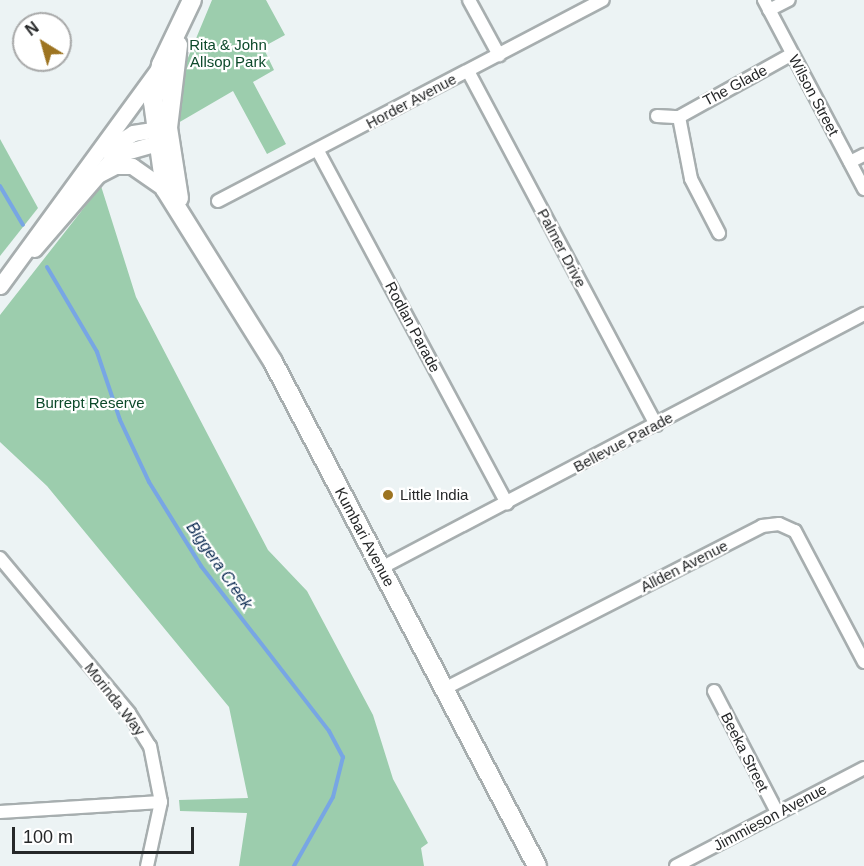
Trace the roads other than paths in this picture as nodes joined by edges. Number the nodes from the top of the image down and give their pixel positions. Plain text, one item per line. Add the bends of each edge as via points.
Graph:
1 (192, 0) edge
2 (469, 0) edge
3 (603, 0) edge
4 (789, 0) edge
5 (767, 5) edge
6 (183, 23) junction
7 (792, 54) junction
8 (499, 55) junction
9 (161, 65) junction
10 (468, 71) junction
11 (657, 116) dead end
12 (679, 117) junction
13 (161, 135) junction
14 (318, 151) junction
15 (864, 155) edge
16 (850, 162) junction
17 (85, 179) junction
18 (165, 189) junction
19 (864, 189) edge
20 (218, 201) dead end
21 (183, 214) junction
22 (719, 233) dead end
23 (0, 287) edge
24 (864, 314) edge
25 (656, 425) junction
26 (507, 503) junction
27 (0, 558) edge
28 (381, 568) junction
29 (864, 662) edge
30 (444, 689) junction
31 (714, 691) dead end
32 (864, 768) edge
33 (161, 802) junction
34 (0, 812) edge
35 (777, 812) junction
36 (147, 866) edge
37 (537, 866) edge
38 (676, 866) edge

1 - 6 main road
2 - 8 street
3 - 8 street, Horder Avenue
4 - 5 street
5 - 7 street, Wilson Street
6 - 9 main road
6 - 13 main road
7 - 12 street, The Glade
7 - 16 street, Wilson Street
8 - 10 street, Horder Avenue
9 - 13 main road via 153,102
9 - 17 street
10 - 14 street, Horder Avenue
10 - 25 street, Palmer Drive
11 - 12 street
12 - 22 street via 691,179
13 - 17 street via 115,155
13 - 18 main road, Kumbari Avenue
13 - 21 main road, Kumbari Avenue
14 - 20 street, Horder Avenue
14 - 26 street, Rodlan Parade
15 - 16 street
16 - 19 street, Wilson Street
17 - 18 street via 115,166 132,166
17 - 23 street
18 - 21 main road, Kumbari Avenue
21 - 28 main road, Kumbari Avenue via 273,362
24 - 25 street, Bellevue Parade
25 - 26 street, Bellevue Parade
26 - 28 street, Bellevue Parade
27 - 33 street, Morinda Way via 129,713 150,746
28 - 30 main road, Kumbari Avenue
29 - 30 street, Allden Avenue via 795,531 779,524 762,526
30 - 37 main road, Kumbari Avenue
31 - 35 street, Beeka Street
32 - 35 street, Jimmieson Avenue
33 - 34 street
33 - 36 street, Morinda Way
35 - 38 street, Jimmieson Avenue

